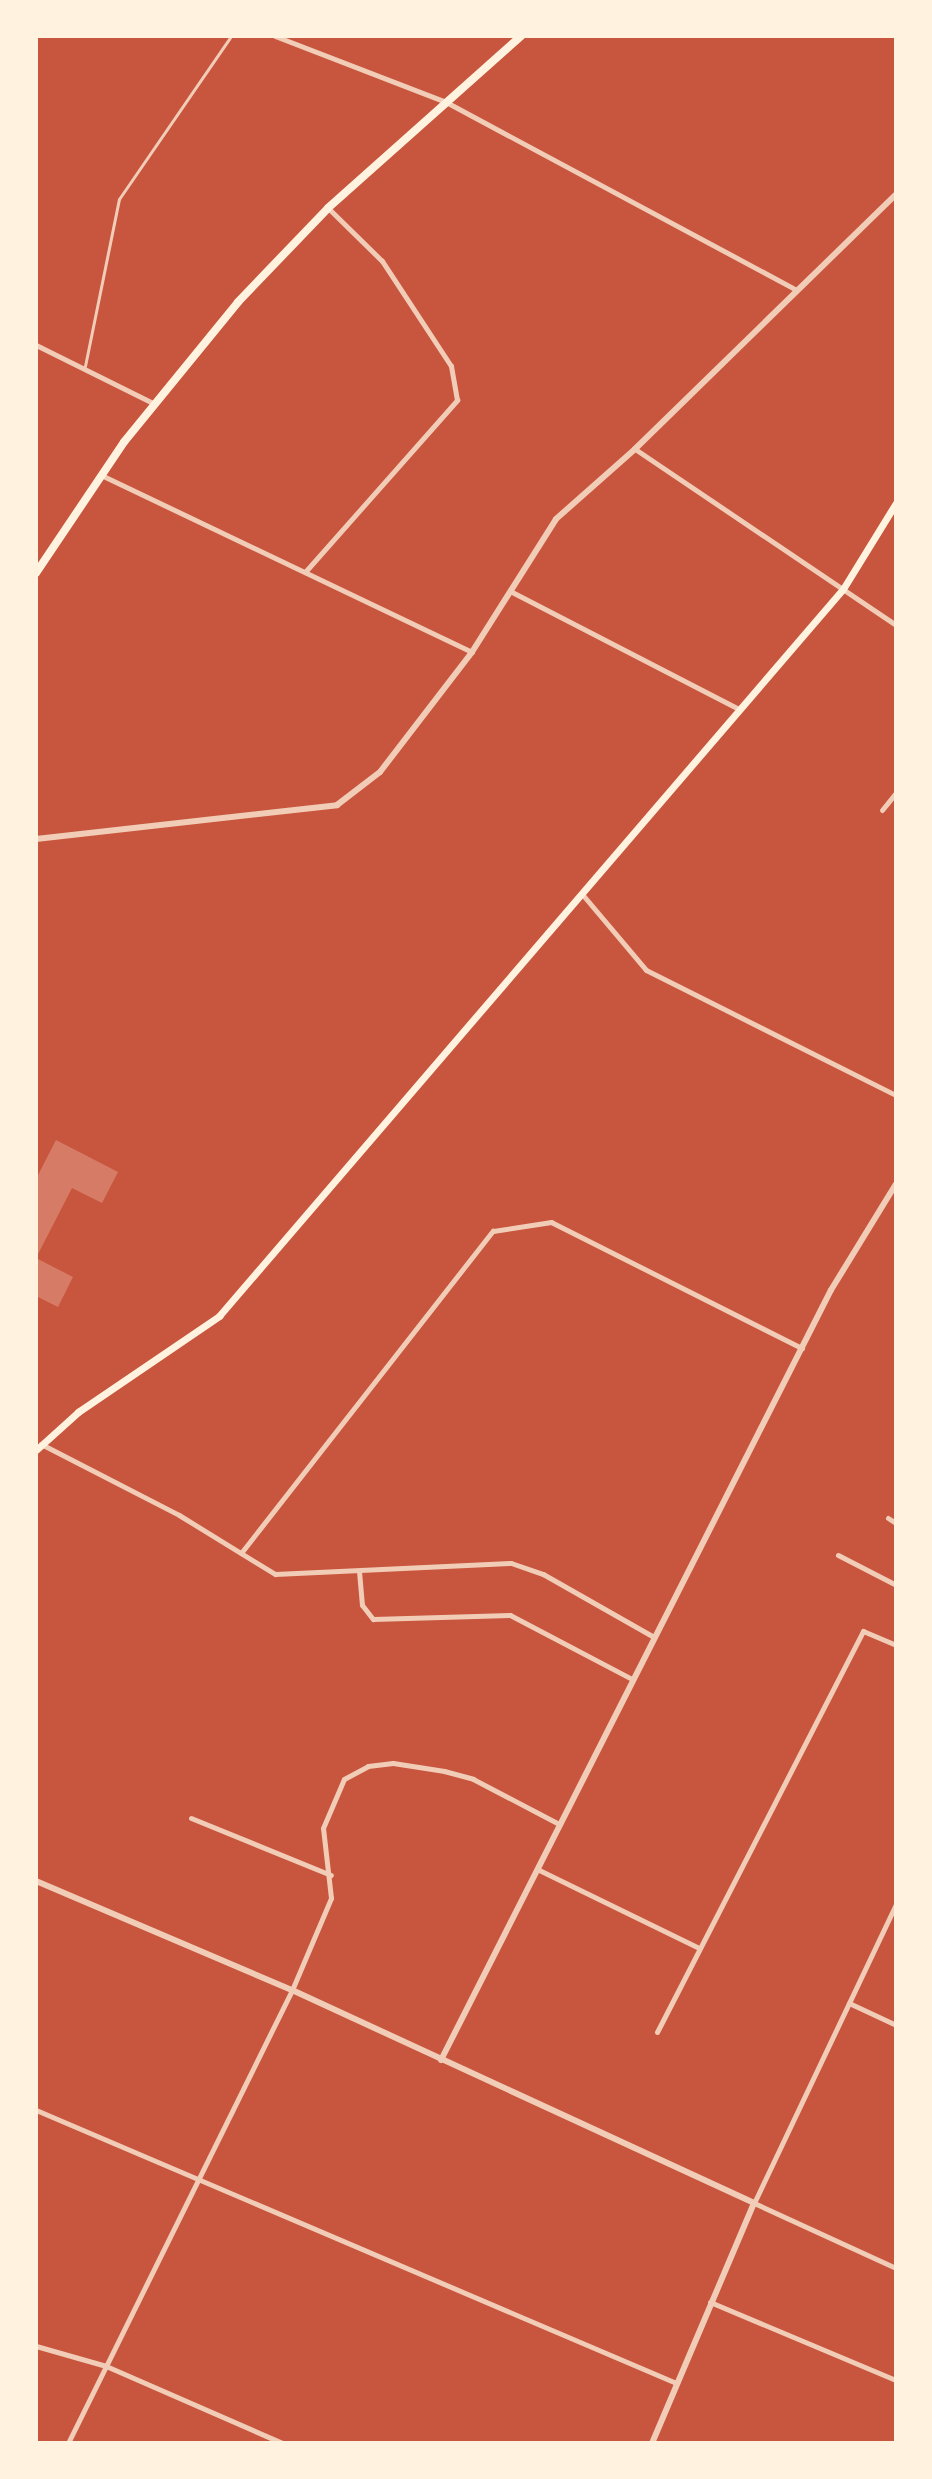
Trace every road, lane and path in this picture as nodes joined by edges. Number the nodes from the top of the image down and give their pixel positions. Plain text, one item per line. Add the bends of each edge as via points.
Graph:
1 (231, 36) edge
2 (275, 36) edge
3 (521, 36) edge
4 (446, 102) junction
5 (896, 194) edge
6 (328, 208) junction
7 (796, 290) junction
8 (36, 345) edge
9 (85, 366) junction
10 (153, 403) junction
11 (635, 449) junction
12 (101, 475) junction
13 (896, 503) edge
14 (305, 572) junction
15 (36, 573) edge
16 (843, 589) junction
17 (509, 590) junction
18 (896, 625) edge
19 (472, 652) junction
20 (739, 709) junction
21 (896, 793) edge
22 (882, 810) dead end
23 (36, 839) edge
24 (582, 894) junction
25 (896, 1095) edge
26 (896, 1184) edge
27 (802, 1348) junction
28 (38, 1445) edge
29 (888, 1518) dead end
30 (896, 1523) edge
31 (241, 1553) junction
32 (838, 1555) dead end
33 (359, 1571) junction
34 (896, 1585) edge
35 (654, 1637) junction
36 (896, 1645) edge
37 (632, 1679) junction
38 (191, 1818) dead end
39 (559, 1824) junction
40 (536, 1869) junction
41 (332, 1876) junction
42 (36, 1881) edge
43 (895, 1907) edge
44 (697, 1947) junction
45 (292, 1990) junction
46 (849, 2003) junction
47 (896, 2025) edge
48 (657, 2032) dead end
49 (441, 2060) junction
50 (36, 2110) edge
51 (198, 2179) junction
52 (754, 2203) junction
53 (896, 2268) edge
54 (709, 2302) junction
55 (36, 2346) edge
56 (106, 2366) junction
57 (896, 2380) edge
58 (676, 2383) junction
59 (68, 2443) edge
60 (282, 2443) edge
61 (652, 2443) edge

1 - 9 lane via 119,199
2 - 4 street
3 - 4 main road
4 - 6 main road
4 - 7 street
5 - 7 street
6 - 10 main road via 235,305
6 - 14 street via 382,261 451,366 457,400
7 - 11 street
8 - 9 street
9 - 10 street
10 - 12 main road
11 - 16 street
11 - 17 street via 556,519
12 - 14 street
12 - 15 main road
13 - 16 main road
14 - 19 street
16 - 18 street
16 - 20 main road
17 - 19 street
17 - 20 street
19 - 23 street via 380,772 333,808
20 - 24 main road
21 - 22 street
24 - 25 street via 646,970
24 - 28 main road via 219,1316
26 - 27 street via 859,1240
27 - 31 street via 551,1222 493,1231
27 - 35 street
28 - 31 street
29 - 30 street
31 - 33 street via 281,1575
32 - 34 street
33 - 35 street via 511,1563 543,1574
33 - 37 street via 362,1605 373,1619 510,1615
35 - 37 street
36 - 44 street via 863,1631
37 - 39 street
38 - 41 street
39 - 40 street
39 - 41 street via 473,1779 393,1763 368,1766 344,1779 329,1803 323,1828
40 - 44 street
40 - 49 street
41 - 45 street via 331,1898
42 - 45 street
43 - 46 street
44 - 48 street
45 - 49 street
45 - 51 street
46 - 47 street
46 - 52 street
49 - 52 street
50 - 51 street
51 - 56 street
51 - 58 street
52 - 53 street
52 - 54 street
54 - 57 street
54 - 58 street
55 - 56 street
56 - 59 street
56 - 60 street
58 - 61 street

